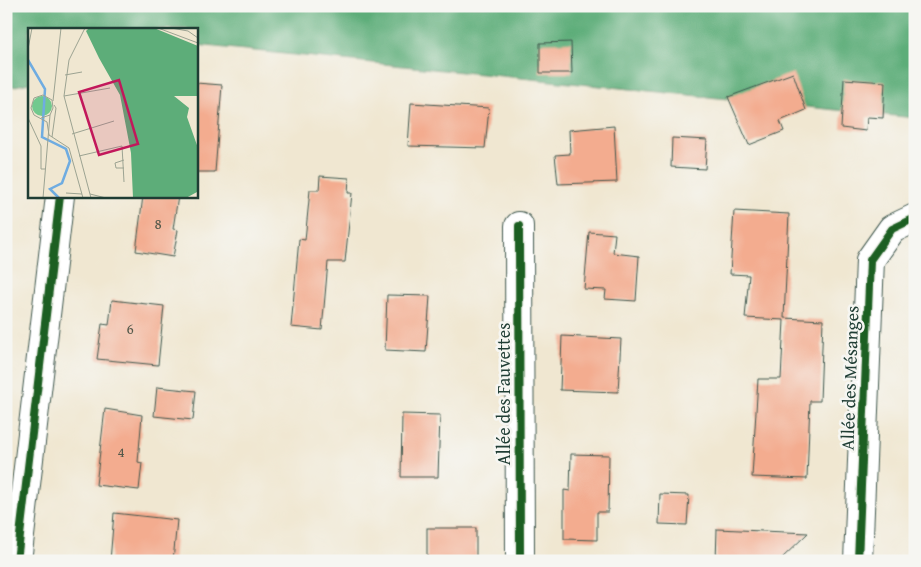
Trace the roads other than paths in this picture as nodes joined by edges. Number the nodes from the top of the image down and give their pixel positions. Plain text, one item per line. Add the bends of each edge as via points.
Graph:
1 (60, 198) edge
2 (915, 218) edge
3 (519, 226) dead end
4 (17, 561) edge
5 (520, 561) edge
6 (858, 561) edge

1 - 4 street
2 - 6 street, Allée des Mésanges via 892,229 870,260
3 - 5 street, Allée des Fauvettes

